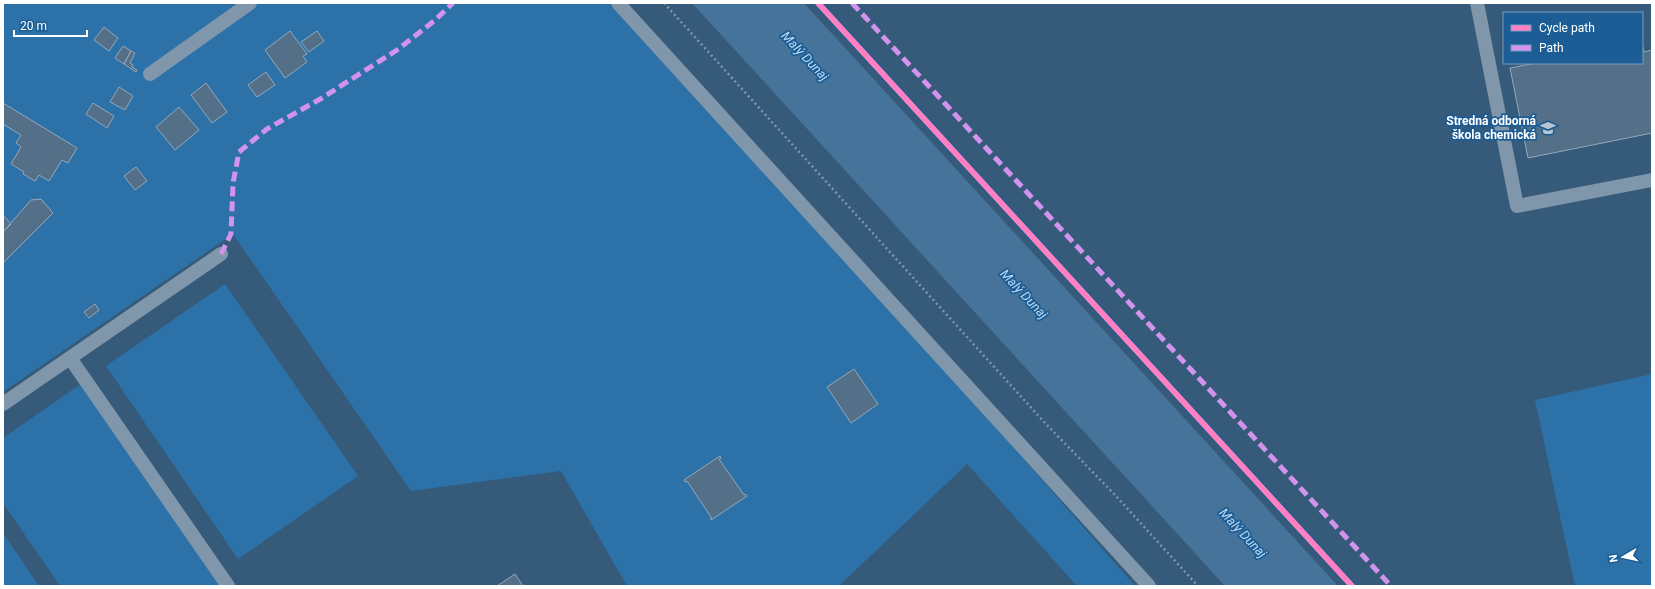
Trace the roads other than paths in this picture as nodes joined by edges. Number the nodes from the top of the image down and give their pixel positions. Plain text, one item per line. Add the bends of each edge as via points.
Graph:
1 (250, 3) edge
2 (618, 3) edge
3 (1477, 3) edge
4 (150, 74) dead end
5 (1652, 180) edge
6 (221, 254) dead end
7 (70, 358) junction
8 (3, 404) edge
9 (228, 586) edge
10 (1148, 586) edge

1 - 4 lane
2 - 10 lane
3 - 5 lane via 1517,206
6 - 7 lane
7 - 8 lane
7 - 9 lane

